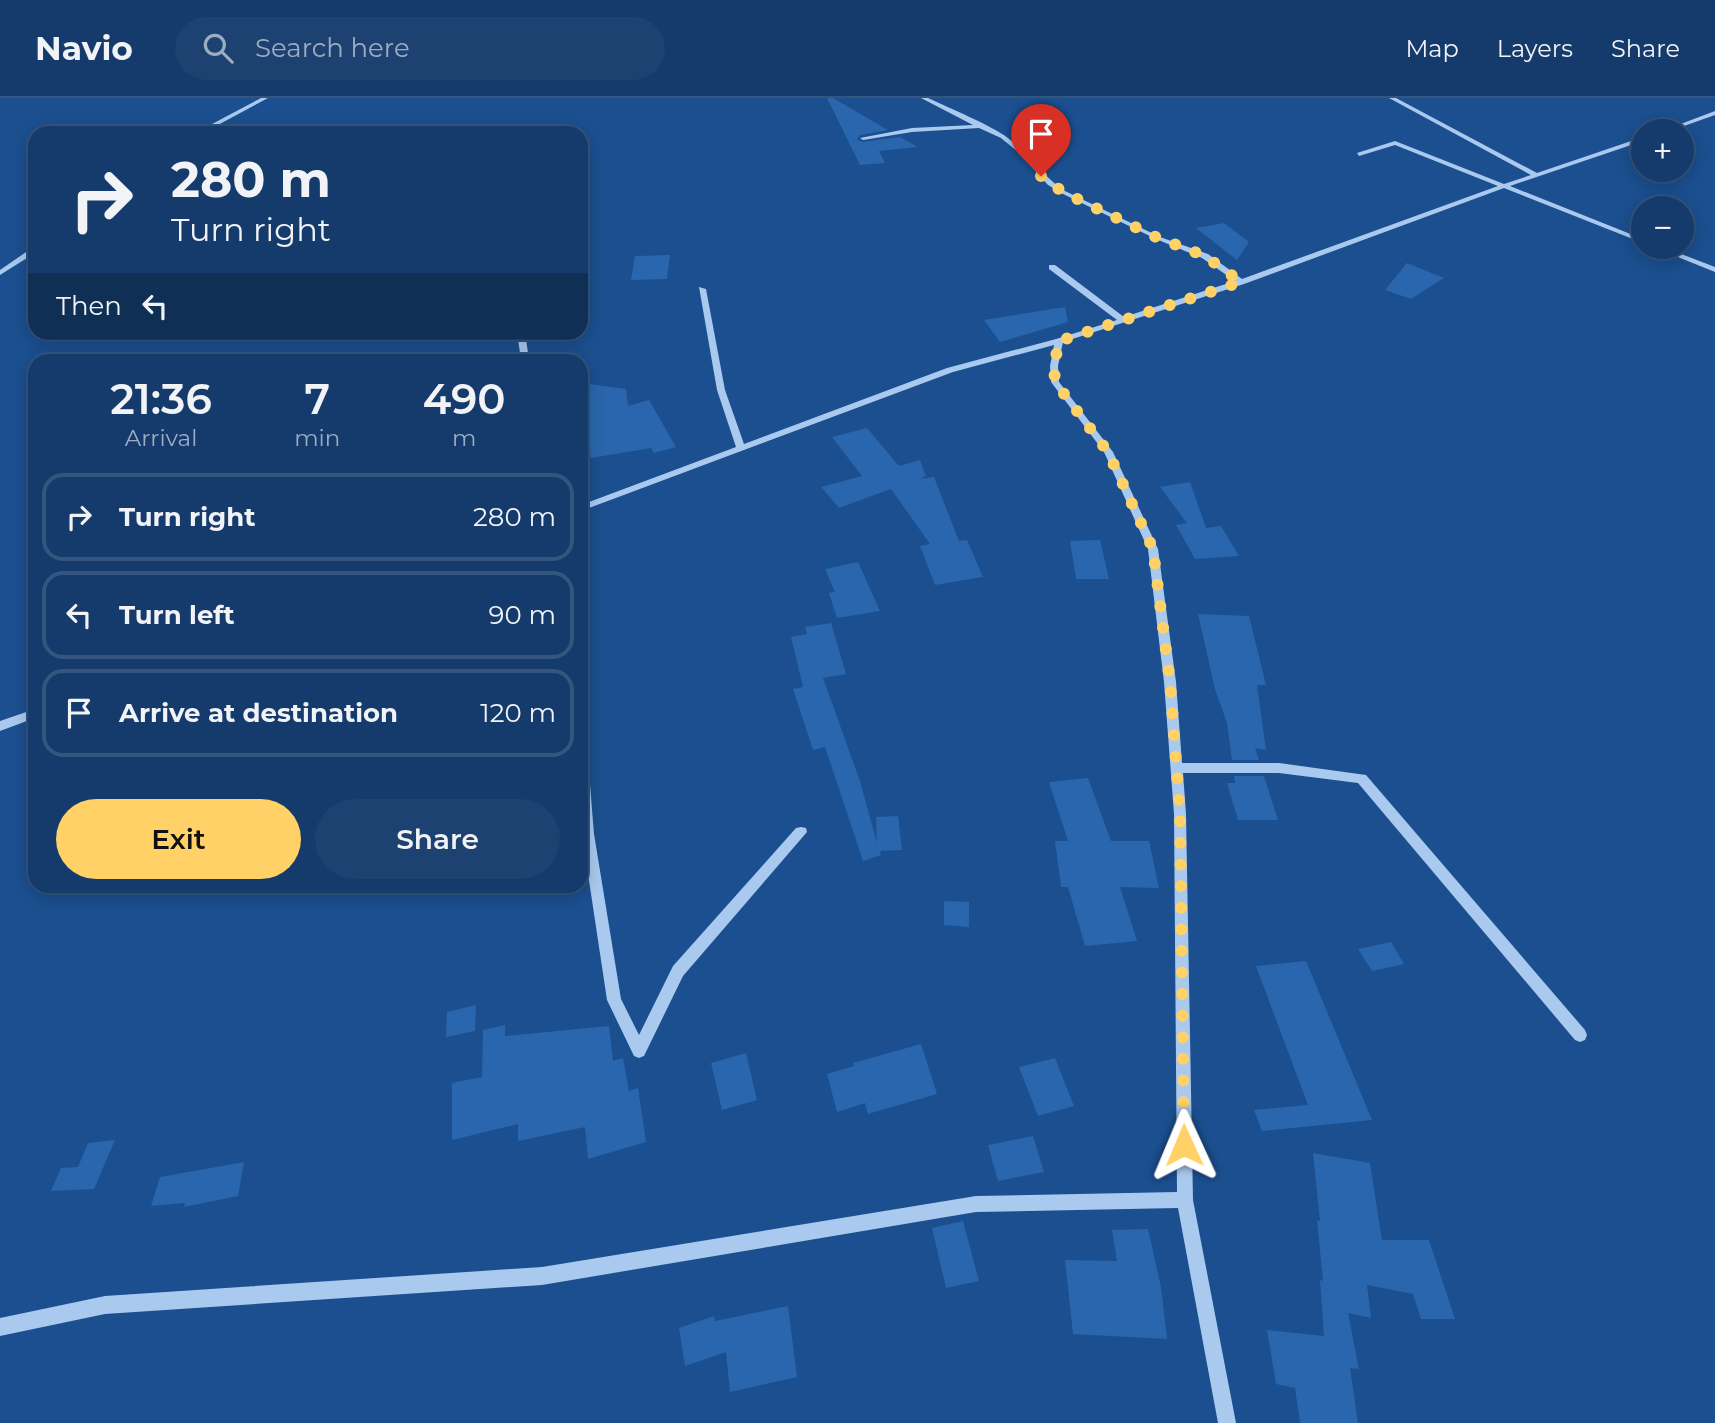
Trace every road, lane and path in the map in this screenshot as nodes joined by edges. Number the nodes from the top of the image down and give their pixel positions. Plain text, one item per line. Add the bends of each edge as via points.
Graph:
1 (265, 98) edge
2 (924, 98) edge
3 (1392, 98) edge
4 (1715, 113) edge
5 (1694, 121) edge
6 (211, 126) edge
7 (979, 127) junction
8 (863, 138) dead end
9 (1631, 143) edge
10 (1359, 154) dead end
11 (1538, 176) junction
12 (1504, 186) junction
13 (1631, 236) edge
14 (28, 255) edge
15 (1687, 259) edge
16 (1052, 267) dead end
17 (1715, 270) edge
18 (0, 273) edge
19 (1241, 282) junction
20 (702, 289) dead end
21 (1121, 319) junction
22 (1059, 341) junction
23 (741, 447) junction
24 (588, 505) edge
25 (28, 716) edge
26 (0, 726) edge
27 (1177, 768) junction
28 (801, 832) dead end
29 (588, 834) edge
30 (1580, 1035) dead end
31 (1185, 1200) junction
32 (0, 1327) edge
33 (1227, 1423) edge

1 - 6 street
2 - 7 street
3 - 11 street
4 - 5 street
7 - 8 street
7 - 19 street via 1013,144 1041,176 1063,192 1205,256
9 - 11 street
10 - 12 street via 1395,143
11 - 12 street
12 - 13 street
12 - 19 street
14 - 18 street
15 - 17 street
16 - 21 street
19 - 21 street
20 - 23 street via 721,390
21 - 22 street
22 - 23 street via 950,370
22 - 27 street via 1055,382 1108,452 1153,549
23 - 24 street
25 - 26 street
27 - 30 street via 1279,768 1362,779
27 - 31 street
28 - 29 street via 677,971 639,1051 614,1000
31 - 32 street via 976,1204 542,1276 105,1305
31 - 33 street

